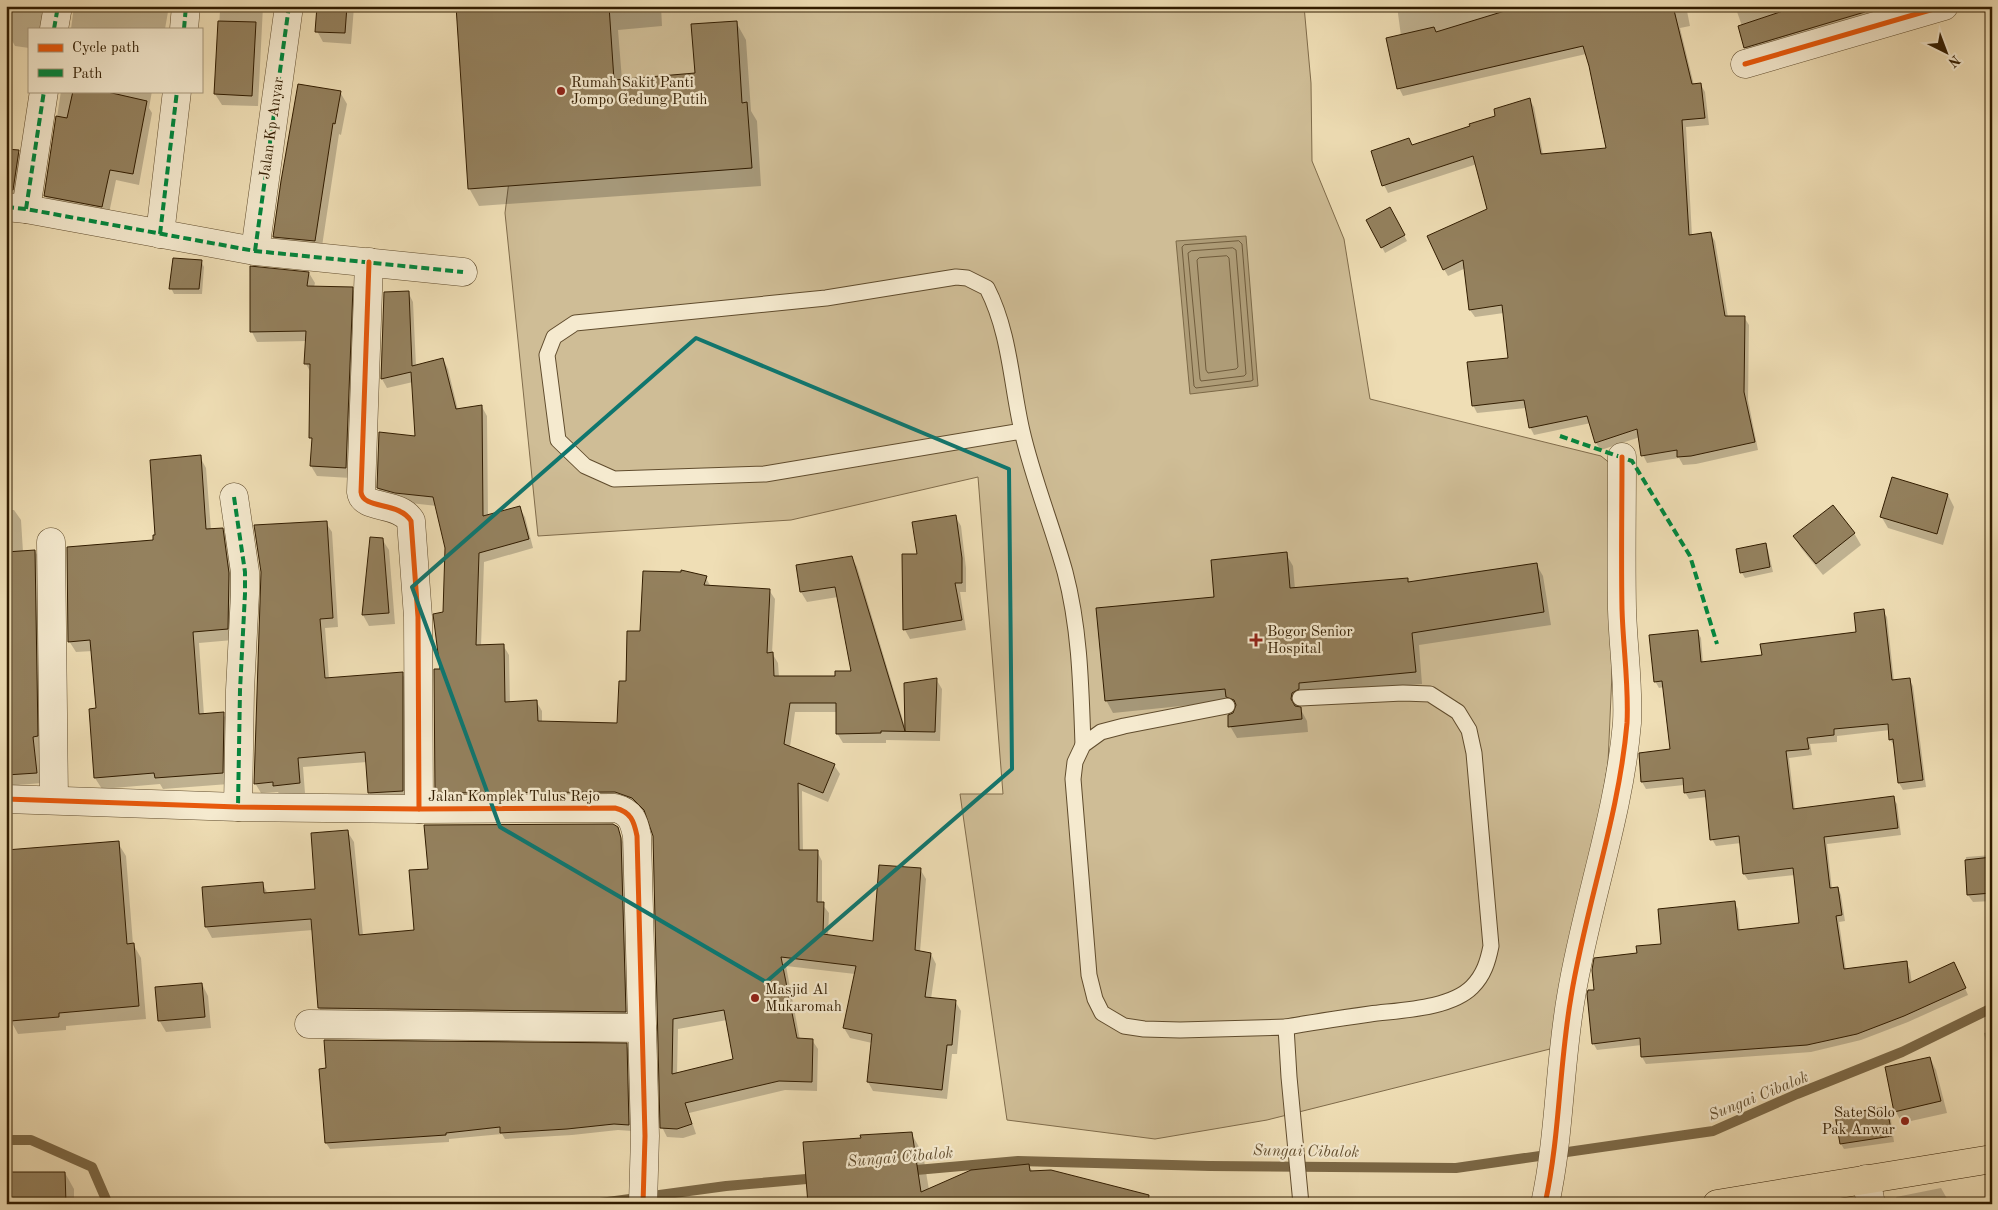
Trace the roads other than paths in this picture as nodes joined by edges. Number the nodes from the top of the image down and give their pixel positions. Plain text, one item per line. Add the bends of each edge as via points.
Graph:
1 (58, 6) edge
2 (186, 6) edge
3 (290, 6) edge
4 (1944, 6) edge
5 (54, 28) edge
6 (184, 28) edge
7 (1745, 64) dead end
8 (44, 92) edge
9 (177, 92) edge
10 (16, 208) edge
11 (160, 234) junction
12 (255, 251) junction
13 (369, 262) junction
14 (463, 272) dead end
15 (1022, 431) junction
16 (1622, 457) dead end
17 (234, 497) dead end
18 (51, 542) dead end
19 (1300, 698) dead end
20 (1227, 706) dead end
21 (1083, 745) junction
22 (6, 799) edge
23 (54, 799) junction
24 (238, 807) junction
25 (419, 809) junction
26 (309, 1024) dead end
27 (1286, 1026) junction
28 (642, 1028) junction
29 (1992, 1159) edge
30 (1868, 1192) edge
31 (643, 1204) edge
32 (1301, 1204) edge
33 (1545, 1204) edge
34 (1716, 1204) edge

1 - 5 street
2 - 6 street
3 - 12 street, Jalan Kp Anyar
4 - 7 street
8 - 10 street
9 - 11 street
10 - 11 street
11 - 12 street
12 - 13 street
13 - 14 street
13 - 25 street via 361,496 366,501 400,510 411,521 418,617
15 - 15 lane via 1003,325 988,288 968,278 956,277 826,298 575,323 554,337 547,356 558,440 585,466 614,479 765,474
15 - 21 lane via 1073,606 1078,640
16 - 33 street via 1622,610 1627,720 1616,801 1571,996 1558,1124
17 - 24 street via 245,572
18 - 23 street
19 - 27 lane via 1430,694 1458,712 1469,730 1474,753 1491,946 1488,963 1481,976 1472,988 1457,997 1431,1005
20 - 21 lane via 1101,732
21 - 27 lane via 1075,762 1074,796 1089,975 1102,1013 1124,1026 1144,1028 1180,1030
22 - 23 street, Jalan Komplek Tulus Rejo
23 - 24 street, Jalan Komplek Tulus Rejo
24 - 25 street, Jalan Komplek Tulus Rejo
25 - 28 street, Jalan Komplek Tulus Rejo via 615,808 631,816 637,836
26 - 28 street
27 - 32 lane
28 - 31 street, Jalan Komplek Tulus Rejo
29 - 30 highway
30 - 34 highway

